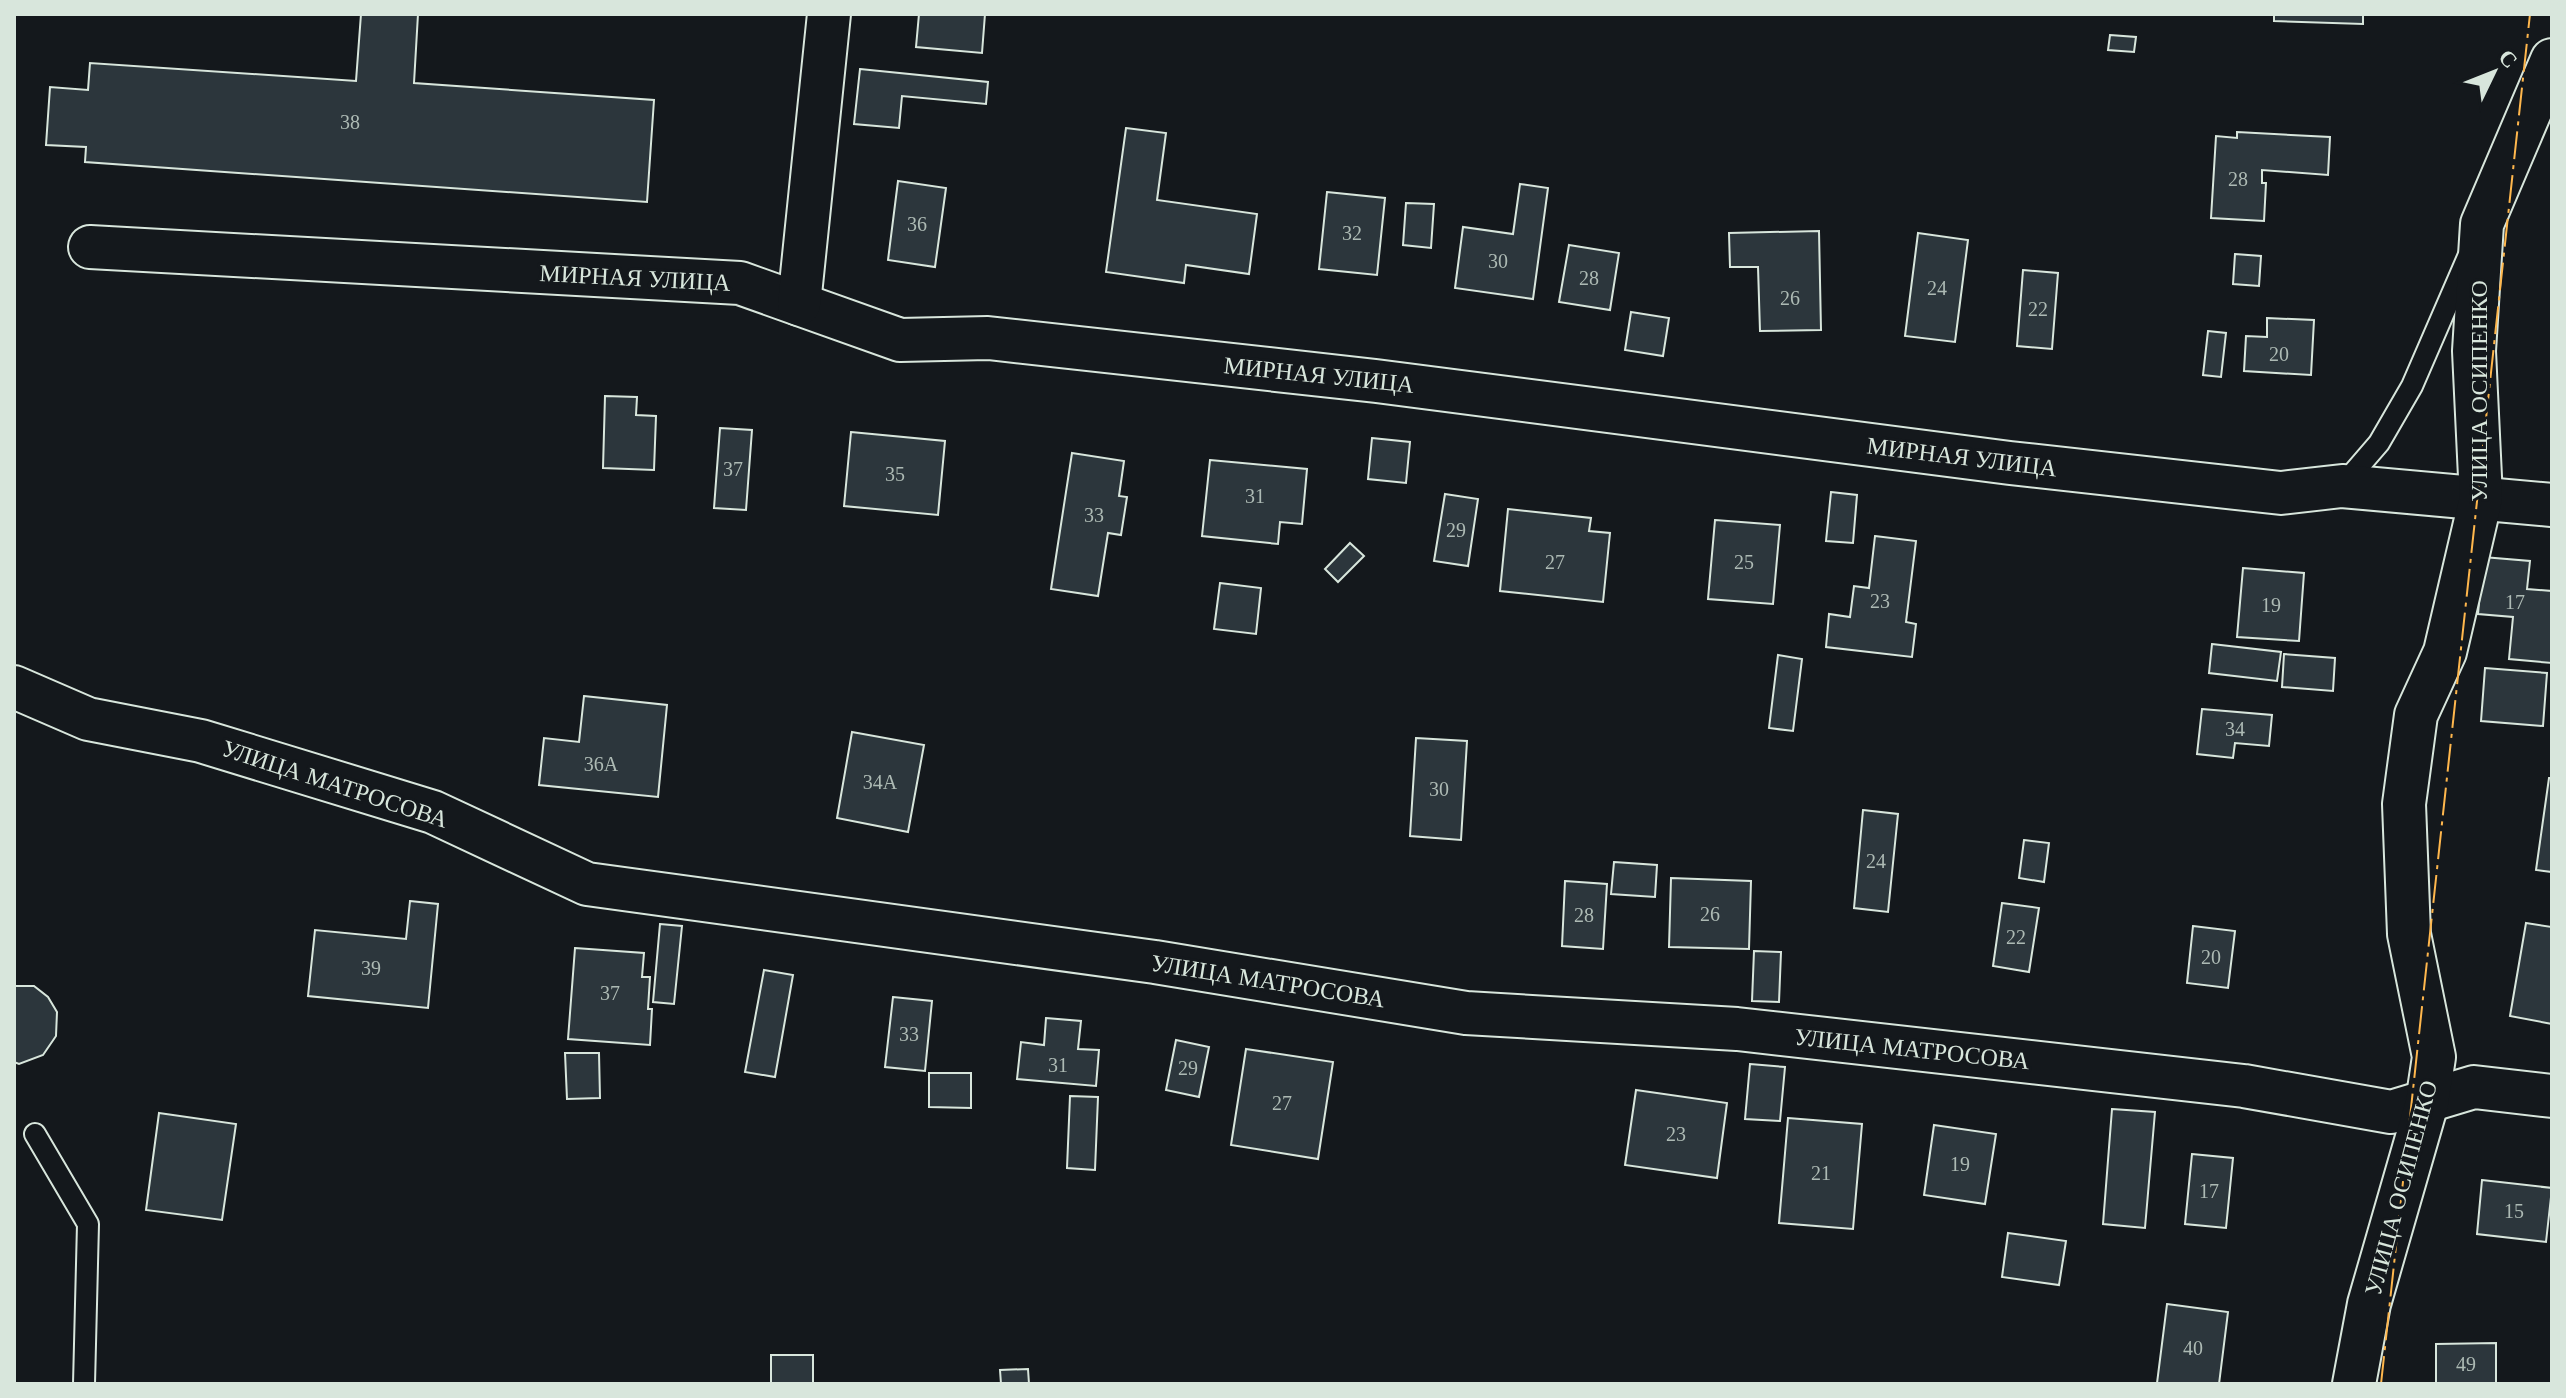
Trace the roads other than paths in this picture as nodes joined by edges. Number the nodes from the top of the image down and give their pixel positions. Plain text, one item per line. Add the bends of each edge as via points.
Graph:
1 (829, 14) edge
2 (2552, 60) edge
3 (2482, 224) junction
4 (90, 247) dead end
5 (799, 304) junction
6 (2342, 486) junction
7 (2481, 498) junction
8 (2552, 505) edge
9 (14, 687) edge
10 (2552, 1096) edge
11 (2427, 1103) junction
12 (35, 1134) dead end
13 (84, 1384) edge
14 (2354, 1384) edge

1 - 5 street
2 - 3 street, УЛИЦА ОСИПЕНКО
3 - 6 lane via 2412,386 2379,443
3 - 7 street, УЛИЦА ОСИПЕНКО via 2474,351
4 - 5 street, МИРНАЯ УЛИЦА via 740,283
5 - 6 street, МИРНАЯ УЛИЦА via 900,340 988,338 2281,493
6 - 7 street, МИРНАЯ УЛИЦА
7 - 8 street, МИРНАЯ УЛИЦА
7 - 11 street, УЛИЦА ОСИПЕНКО via 2445,652 2416,715 2404,804 2409,934 2434,1057
9 - 11 street, УЛИЦА МАТРОСОВА via 88,719 201,741 433,812 587,884 1155,962 1466,1013 1737,1029 2244,1086 2391,1112
10 - 11 street, УЛИЦА МАТРОСОВА via 2474,1087
11 - 14 street, УЛИЦА ОСИПЕНКО via 2369,1304
12 - 13 lane via 88,1224

